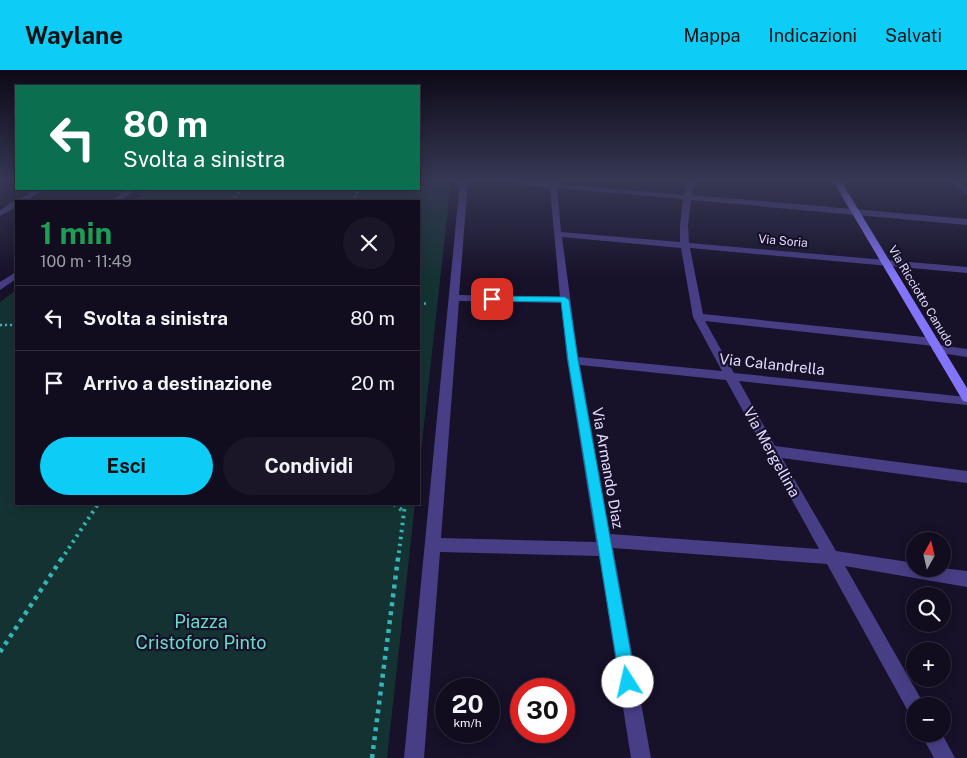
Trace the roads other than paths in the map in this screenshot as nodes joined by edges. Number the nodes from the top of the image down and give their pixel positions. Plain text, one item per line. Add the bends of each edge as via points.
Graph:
1 (462, 213) edge
2 (555, 213) edge
3 (685, 213) edge
4 (856, 213) edge
5 (867, 213) edge
6 (967, 222) edge
7 (557, 234) junction
8 (684, 245) junction
9 (886, 263) junction
10 (967, 270) edge
11 (15, 276) edge
12 (0, 287) edge
13 (455, 298) junction
14 (565, 300) junction
15 (698, 317) junction
16 (936, 346) junction
17 (967, 353) edge
18 (573, 360) junction
19 (730, 376) junction
20 (967, 400) edge
21 (772, 451) junction
22 (967, 477) edge
23 (434, 545) junction
24 (605, 545) junction
25 (831, 557) junction
26 (967, 579) edge
27 (911, 697) edge
28 (936, 742) edge
29 (414, 758) edge
30 (641, 758) edge
31 (945, 758) edge

1 - 13 street
2 - 7 street, Via Armando Diaz
3 - 8 street, Via Mergellina
4 - 9 main road, Via Ricciotto Canudo
5 - 6 street
7 - 8 street, Via Soria
7 - 14 street, Via Armando Diaz
8 - 9 street, Via Soria
8 - 15 street, Via Mergellina
9 - 10 street, Via Soria
9 - 16 main road, Via Ricciotto Canudo
11 - 12 street
13 - 14 street
13 - 23 street
14 - 18 street, Via Armando Diaz
15 - 16 street
15 - 19 street, Via Mergellina
16 - 17 street
16 - 20 main road, Via Ricciotto Canudo
18 - 19 street, Via Calandrella
18 - 24 street, Via Armando Diaz
19 - 20 street, Via Calandrella
19 - 21 street, Via Mergellina
21 - 22 street
21 - 25 street, Via Mergellina
23 - 24 street
23 - 29 street
24 - 25 street
24 - 30 street, Via Armando Diaz
25 - 26 street
25 - 27 street, Via Mergellina
28 - 31 street

